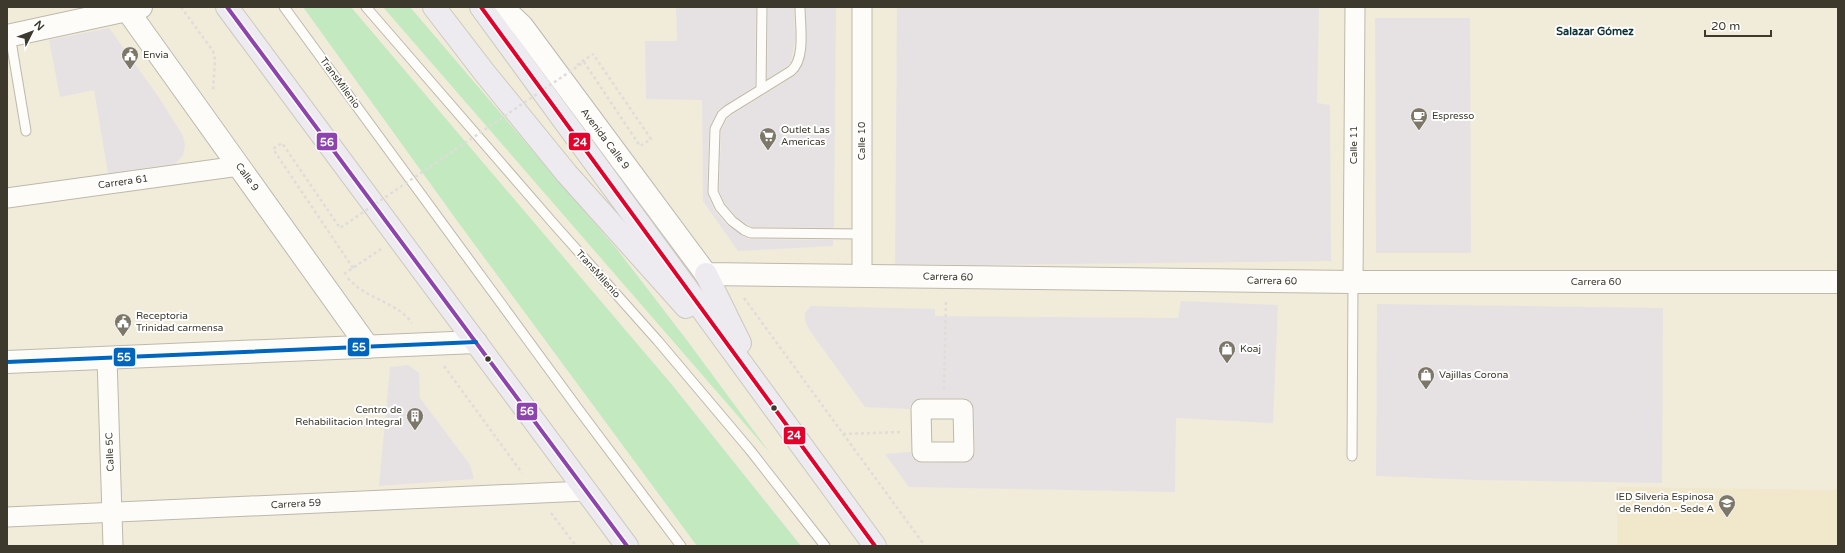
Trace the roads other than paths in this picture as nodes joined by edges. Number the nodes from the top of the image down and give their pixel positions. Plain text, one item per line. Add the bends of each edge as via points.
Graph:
1 (227, 7) edge
2 (284, 7) edge
3 (366, 7) edge
4 (434, 7) edge
5 (480, 7) edge
6 (502, 7) edge
7 (762, 7) edge
8 (800, 7) edge
9 (862, 7) edge
10 (1355, 7) edge
11 (132, 8) edge
12 (9, 36) edge
13 (761, 89) junction
14 (26, 131) dead end
15 (239, 166) junction
16 (7, 198) edge
17 (862, 234) junction
18 (706, 274) junction
19 (862, 276) junction
20 (1353, 282) junction
21 (1838, 282) edge
22 (476, 342) junction
23 (368, 347) junction
24 (107, 358) junction
25 (7, 362) edge
26 (766, 396) junction
27 (943, 409) joint
28 (1352, 456) dead end
29 (586, 491) junction
30 (112, 512) junction
31 (7, 517) edge
32 (113, 546) edge
33 (627, 546) edge
34 (681, 546) edge
35 (825, 546) edge
36 (875, 546) edge

1 - 22 highway
2 - 34 lane, TransMilenio
3 - 35 lane, TransMilenio via 658,341 750,450
4 - 26 highway via 567,174
5 - 26 highway
6 - 18 street, Avenida Calle 9 via 522,26
7 - 13 lane
8 - 13 lane via 798,64
9 - 17 street, Calle 10
10 - 20 street, Calle 11
11 - 12 street
11 - 15 street, Calle 9
12 - 14 lane
13 - 17 lane via 722,115 714,129 712,181 713,192 720,206 737,226 751,233
15 - 16 street, Carrera 61
15 - 23 street, Calle 9
17 - 19 street, Calle 10
18 - 19 street, Carrera 60
18 - 26 highway
19 - 20 street, Carrera 60
20 - 21 street, Carrera 60
20 - 28 lane
22 - 23 street
22 - 29 highway
23 - 24 street
24 - 25 street
24 - 30 street, Calle 5C
26 - 36 highway
27 - 27 street via 963,409 964,452 922,452 921,409
29 - 30 street, Carrera 59
29 - 33 highway
30 - 31 street, Carrera 59
30 - 32 street, Calle 5C

